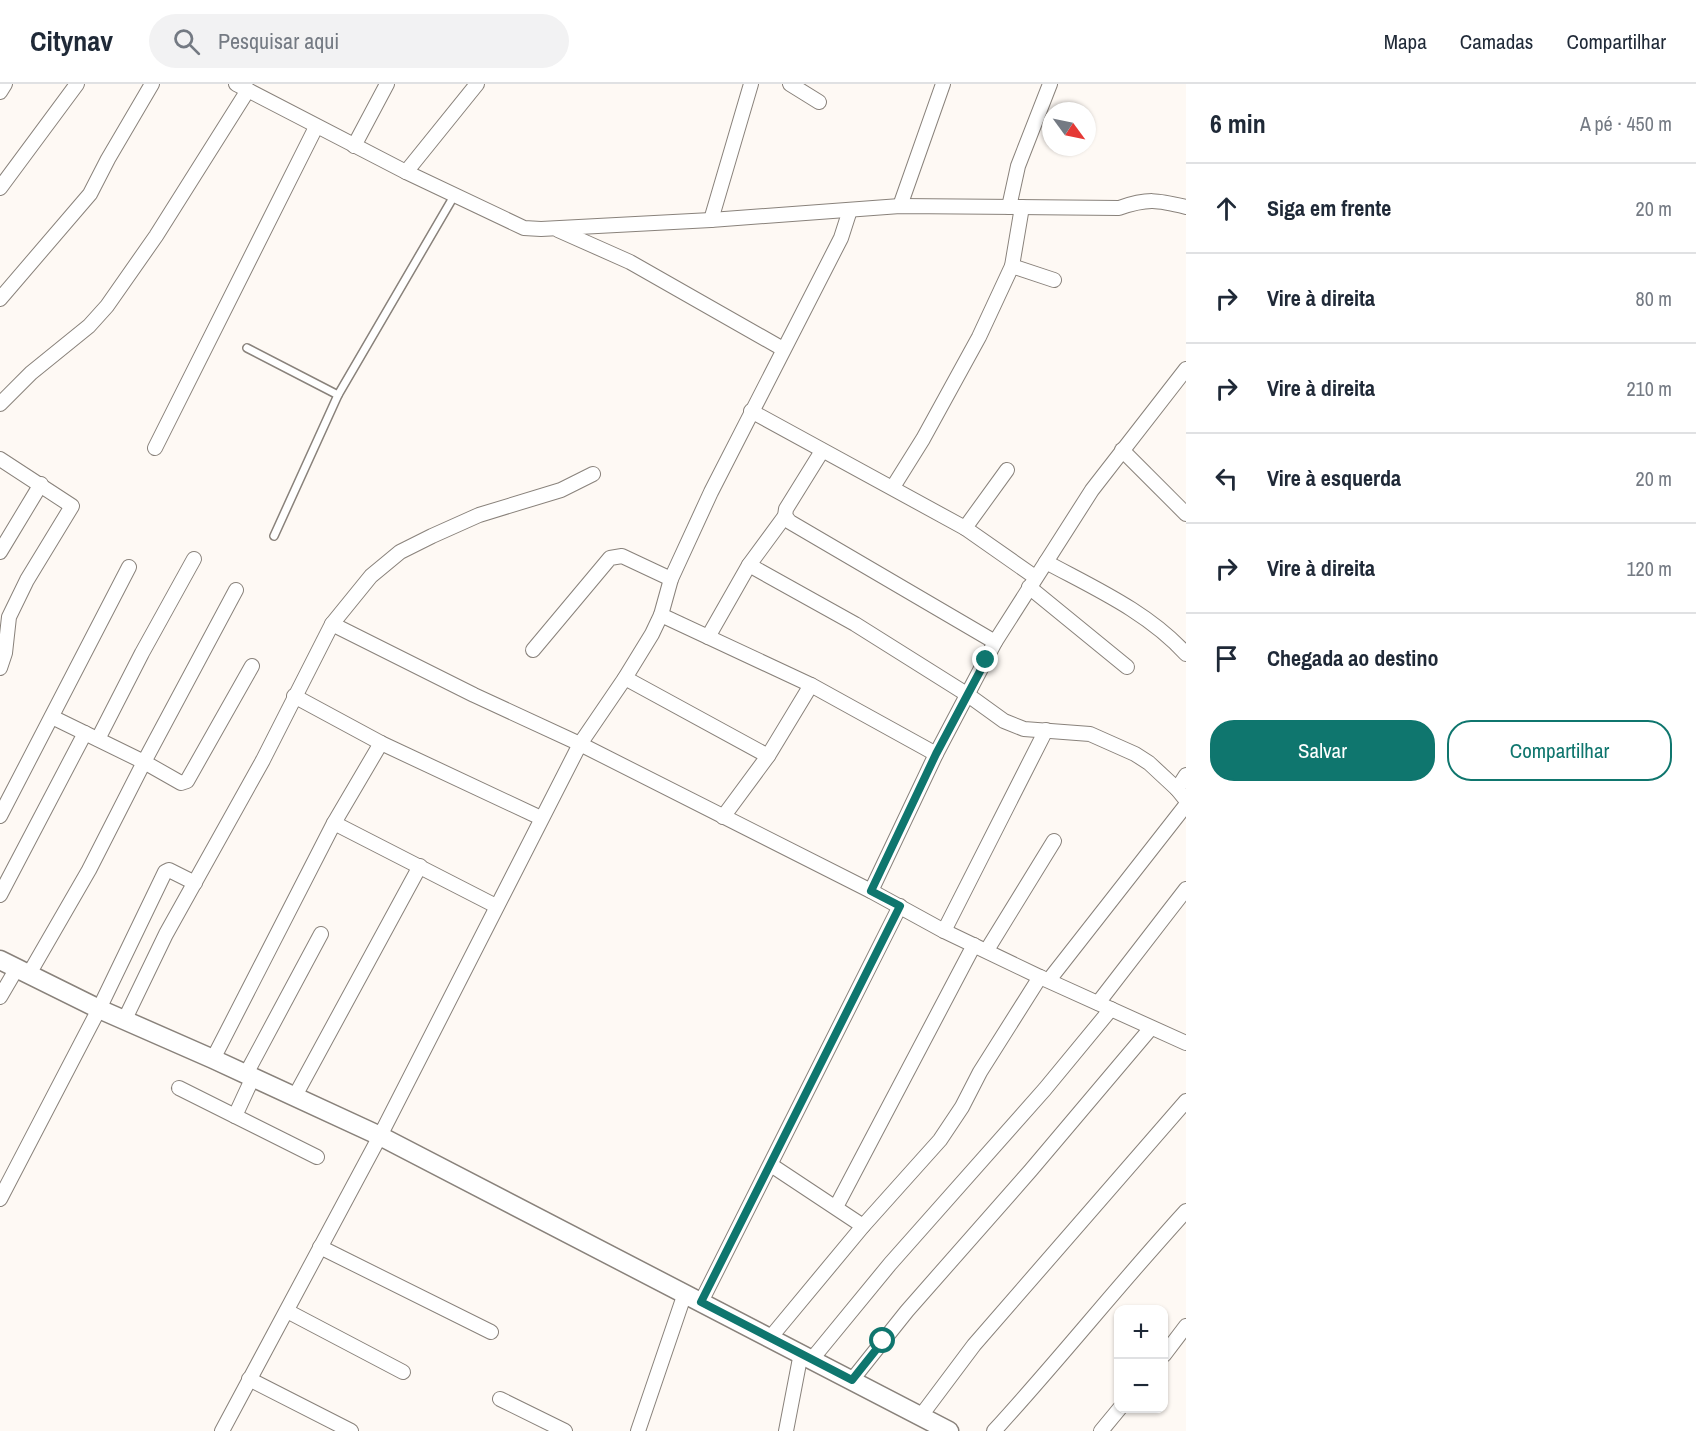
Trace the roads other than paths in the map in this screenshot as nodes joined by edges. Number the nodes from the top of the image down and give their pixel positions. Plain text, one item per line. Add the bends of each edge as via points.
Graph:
1 (5, 84) edge
2 (77, 84) edge
3 (152, 84) edge
4 (387, 84) edge
5 (477, 84) edge
6 (752, 84) edge
7 (790, 84) edge
8 (944, 84) edge
9 (1050, 84) edge
10 (242, 87) edge
11 (0, 92) edge
12 (819, 102) dead end
13 (315, 127) junction
14 (354, 146) junction
15 (406, 172) junction
16 (0, 188) edge
17 (454, 196) junction
18 (900, 206) junction
19 (1016, 207) junction
20 (1186, 207) edge
21 (850, 210) junction
22 (711, 220) junction
23 (554, 228) junction
24 (1012, 266) junction
25 (1053, 280) dead end
26 (2, 293) edge
27 (247, 348) dead end
28 (783, 349) junction
29 (1186, 369) edge
30 (339, 395) junction
31 (0, 404) edge
32 (751, 411) junction
33 (155, 448) dead end
34 (1122, 450) junction
35 (822, 451) junction
36 (0, 459) edge
37 (1007, 470) dead end
38 (593, 474) dead end
39 (41, 484) junction
40 (893, 487) junction
41 (1186, 514) edge
42 (785, 516) junction
43 (965, 528) junction
44 (274, 536) dead end
45 (0, 552) edge
46 (194, 559) dead end
47 (1046, 562) junction
48 (749, 565) junction
49 (129, 567) dead end
50 (671, 579) junction
51 (1032, 582) junction
52 (236, 590) dead end
53 (661, 615) junction
54 (332, 624) junction
55 (708, 637) junction
56 (995, 642) junction
57 (533, 650) dead end
58 (1186, 654) edge
59 (252, 666) dead end
60 (1127, 667) dead end
61 (0, 668) edge
62 (625, 678) junction
63 (811, 686) junction
64 (968, 695) junction
65 (294, 696) junction
66 (52, 717) junction
67 (1046, 730) junction
68 (85, 733) junction
69 (98, 739) junction
70 (381, 743) junction
71 (580, 744) junction
72 (936, 754) junction
73 (768, 756) junction
74 (144, 762) junction
75 (1186, 775) edge
76 (1177, 789) junction
77 (1186, 800) edge
78 (1186, 805) edge
79 (0, 816) edge
80 (723, 817) junction
81 (541, 818) junction
82 (334, 823) junction
83 (1054, 841) dead end
84 (420, 866) junction
85 (195, 883) junction
86 (1186, 889) edge
87 (871, 891) junction
88 (0, 895) edge
89 (496, 906) junction
90 (900, 906) junction
91 (944, 931) junction
92 (321, 934) dead end
93 (980, 947) junction
94 (0, 960) edge
95 (23, 971) junction
96 (1045, 979) junction
97 (0, 997) edge
98 (1104, 1006) junction
99 (99, 1009) junction
100 (125, 1019) junction
101 (1151, 1028) junction
102 (1185, 1040) edge
103 (213, 1059) junction
104 (249, 1075) junction
105 (179, 1088) dead end
106 (295, 1096) junction
107 (1186, 1101) edge
108 (235, 1116) junction
109 (380, 1136) junction
110 (317, 1157) dead end
111 (771, 1165) junction
112 (0, 1198) edge
113 (836, 1207) junction
114 (1186, 1211) edge
115 (863, 1226) junction
116 (320, 1247) junction
117 (685, 1293) junction
118 (701, 1302) junction
119 (287, 1311) junction
120 (1186, 1326) edge
121 (491, 1332) dead end
122 (770, 1338) junction
123 (1168, 1350) edge
124 (806, 1356) junction
125 (403, 1372) dead end
126 (249, 1379) junction
127 (852, 1380) junction
128 (500, 1399) dead end
129 (1116, 1413) edge
130 (920, 1417) junction
131 (943, 1430) edge
132 (222, 1431) edge
133 (351, 1431) edge
134 (565, 1431) edge
135 (638, 1431) edge
136 (786, 1431) edge
137 (994, 1431) edge
138 (1101, 1431) edge

1 - 11 street
2 - 16 street
3 - 26 street via 90,194
4 - 14 street
5 - 15 street
6 - 22 street
7 - 12 street
8 - 18 street
9 - 19 street via 1018,166
10 - 13 street
10 - 31 street via 195,176 107,306
13 - 14 street
13 - 33 street
14 - 15 street
15 - 17 street
17 - 23 street via 524,228
17 - 30 lane
18 - 19 street
18 - 21 street
19 - 20 street via 1119,208 1154,199
19 - 24 street
21 - 22 street
21 - 28 street via 841,238
22 - 23 street
23 - 28 street via 630,262
24 - 25 street
24 - 40 street via 979,337
27 - 30 lane
28 - 32 street
29 - 34 street
30 - 44 lane
32 - 35 street
32 - 50 street
34 - 41 street
34 - 47 street
35 - 40 street
35 - 42 street
36 - 39 street
37 - 43 street
38 - 54 street via 561,490 479,514 400,552 371,576
39 - 45 street
39 - 61 street via 72,506 9,617
40 - 43 street
42 - 48 street
42 - 56 street
43 - 51 street
46 - 69 street
47 - 51 street
47 - 58 street via 1141,616
48 - 55 street
48 - 64 street via 855,624
49 - 66 street
50 - 53 street
50 - 57 street via 622,556 610,558
51 - 56 street
51 - 60 street
52 - 74 street
53 - 55 street
53 - 62 street
54 - 65 street
54 - 71 street
55 - 63 street
56 - 64 street
59 - 74 street via 188,781 181,783
62 - 71 street
62 - 73 street
63 - 72 street
63 - 73 street
64 - 67 street via 1004,721 1024,729
64 - 72 street
65 - 70 street
65 - 85 street
66 - 68 street
66 - 79 street
67 - 76 street via 1090,734 1118,745 1149,763
67 - 91 street
68 - 69 street
68 - 88 street
69 - 74 street
70 - 81 street
70 - 82 street
71 - 80 street
71 - 81 street
72 - 87 street
73 - 80 street
74 - 95 street via 89,870
75 - 76 street
76 - 77 street
78 - 96 street
80 - 87 street
81 - 89 street
82 - 84 street
82 - 103 street
83 - 93 street
84 - 89 street
84 - 106 street
85 - 99 street via 173,871 165,872
85 - 100 street
86 - 98 street
87 - 90 street
89 - 109 street
90 - 91 street
90 - 111 street
91 - 93 street
92 - 104 street
93 - 96 street
93 - 113 street
94 - 95 street
95 - 97 street
95 - 99 street
96 - 98 street
96 - 115 street via 980,1072 940,1140
98 - 101 street
98 - 124 street via 1045,1089
99 - 100 street
99 - 112 street
100 - 103 street
101 - 102 street
101 - 127 street
103 - 104 street
104 - 106 street
104 - 108 street
105 - 108 street
106 - 109 street
107 - 130 street via 974,1345
108 - 110 street
109 - 116 street
109 - 117 street
111 - 113 street
111 - 118 street
113 - 115 street
114 - 137 street
115 - 122 street
116 - 119 street
116 - 121 street
117 - 118 street
117 - 135 street
118 - 122 street
119 - 125 street
119 - 126 street
120 - 123 street
122 - 124 street
124 - 127 street
124 - 136 street
126 - 132 street
126 - 133 street
127 - 130 street
128 - 134 street
129 - 138 street
130 - 131 street

